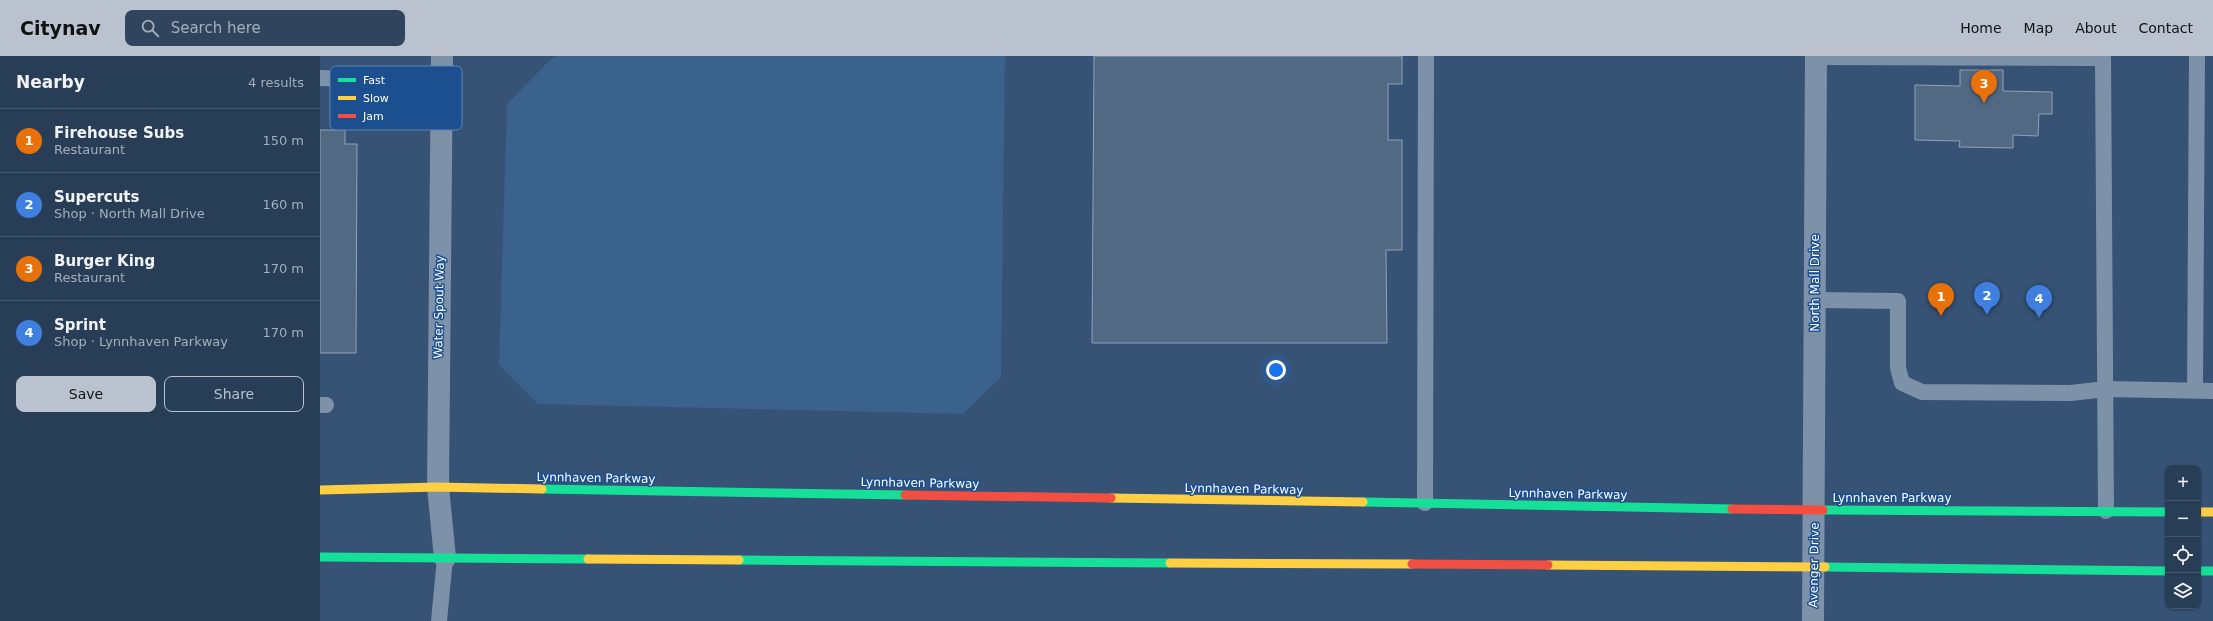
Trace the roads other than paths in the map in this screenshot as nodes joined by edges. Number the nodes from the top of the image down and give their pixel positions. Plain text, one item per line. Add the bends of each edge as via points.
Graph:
1 (442, 56) edge
2 (1426, 56) edge
3 (1816, 56) edge
4 (2197, 56) edge
5 (442, 66) edge
6 (320, 78) edge
7 (330, 78) edge
8 (441, 130) edge
9 (1815, 300) junction
10 (2195, 389) junction
11 (2107, 390) junction
12 (2213, 391) edge
13 (438, 488) junction
14 (320, 490) edge
15 (1425, 504) junction
16 (1815, 510) junction
17 (2106, 511) junction
18 (2165, 512) edge
19 (2201, 512) edge
20 (2213, 512) edge
21 (320, 557) edge
22 (445, 558) junction
23 (1813, 566) junction
24 (2165, 571) edge
25 (2201, 571) edge
26 (2213, 572) edge
27 (439, 621) edge
28 (1813, 621) edge

1 - 5 street, Water Spout Way
2 - 15 lane
3 - 9 street, North Mall Drive
3 - 11 lane via 2103,58
4 - 10 lane
6 - 7 lane
8 - 13 street, Water Spout Way
9 - 11 lane via 1898,301 1898,368 1902,383 1922,392 2070,393
9 - 16 street, North Mall Drive
10 - 11 lane
10 - 12 lane
11 - 17 lane
13 - 14 main road, Lynnhaven Parkway
13 - 15 main road, Lynnhaven Parkway
13 - 22 street, Water Spout Way
15 - 16 main road, Lynnhaven Parkway
16 - 17 main road, Lynnhaven Parkway
16 - 23 street, Avenger Drive
17 - 18 main road, Lynnhaven Parkway
19 - 20 main road
21 - 22 main road
22 - 23 main road
22 - 27 lane
23 - 24 main road
23 - 28 street, Avenger Drive
25 - 26 main road

